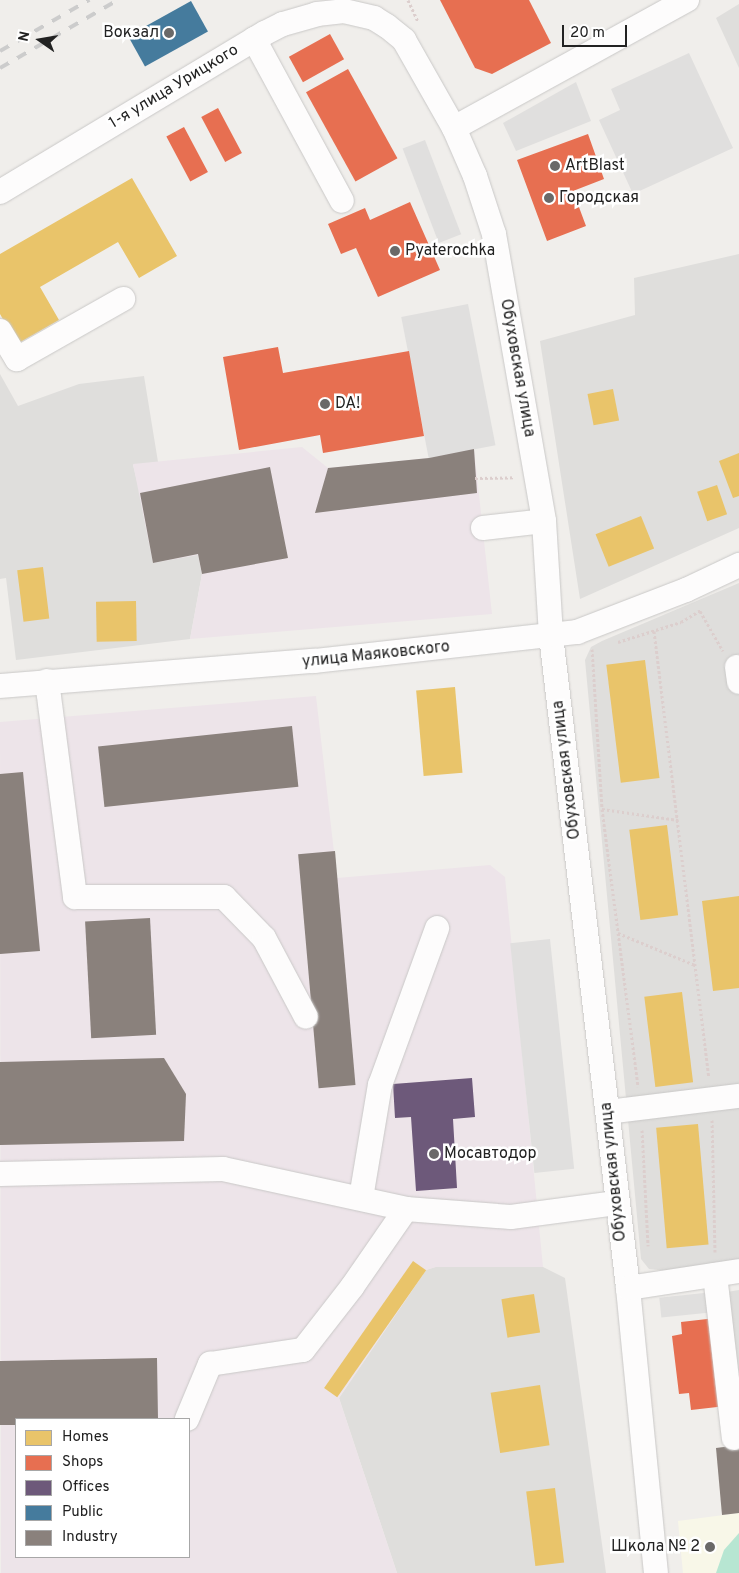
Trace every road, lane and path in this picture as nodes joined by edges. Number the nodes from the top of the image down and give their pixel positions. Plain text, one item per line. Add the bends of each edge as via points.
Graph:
1 (687, 0) edge
2 (359, 14) joint
3 (254, 39) junction
4 (454, 128) junction
5 (0, 192) edge
6 (342, 201) dead end
7 (123, 299) dead end
8 (0, 331) edge
9 (522, 477) dead end
10 (475, 478) dead end
11 (544, 521) junction
12 (483, 528) dead end
13 (737, 568) edge
14 (700, 611) dead end
15 (654, 631) dead end
16 (551, 636) junction
17 (586, 647) dead end
18 (738, 674) edge
19 (47, 681) junction
20 (0, 686) edge
21 (602, 809) junction
22 (678, 820) junction
23 (437, 928) dead end
24 (618, 933) junction
25 (695, 965) junction
26 (306, 1016) dead end
27 (739, 1096) edge
28 (712, 1099) junction
29 (640, 1108) junction
30 (608, 1112) junction
31 (0, 1174) edge
32 (361, 1198) junction
33 (616, 1203) junction
34 (406, 1209) junction
35 (739, 1271) edge
36 (715, 1275) junction
37 (639, 1286) junction
38 (187, 1418) edge
39 (734, 1438) dead end
40 (656, 1573) edge

1 - 4 street
2 - 3 street, 1-я улица Урицкого via 344,11 301,17
2 - 4 street, Обуховская улица via 381,22 404,40
3 - 5 street, 1-я улица Урицкого
3 - 6 street
4 - 11 street, Обуховская улица via 475,176 494,234
7 - 8 street via 17,359
9 - 10 path
11 - 12 street
11 - 16 street, Обуховская улица
13 - 16 street, улица Маяковского via 577,632
14 - 18 path
15 - 22 path
16 - 19 street, улица Маяковского via 314,662
16 - 30 street, Обуховская улица
17 - 21 path via 594,650
19 - 20 street, улица Маяковского
19 - 26 street via 75,898 224,897 264,938
21 - 22 path
21 - 24 path
22 - 25 path
23 - 32 street via 380,1085
24 - 25 path
24 - 29 path
25 - 28 path
27 - 28 street
28 - 29 street
28 - 36 path
29 - 30 street
29 - 37 path
30 - 33 street, Обуховская улица
31 - 32 street via 223,1169
32 - 34 street
33 - 34 street via 511,1217
33 - 37 street, Обуховская улица
34 - 38 street via 303,1350 210,1364
35 - 36 street
36 - 37 street
36 - 39 street
37 - 40 street, Обуховская улица

